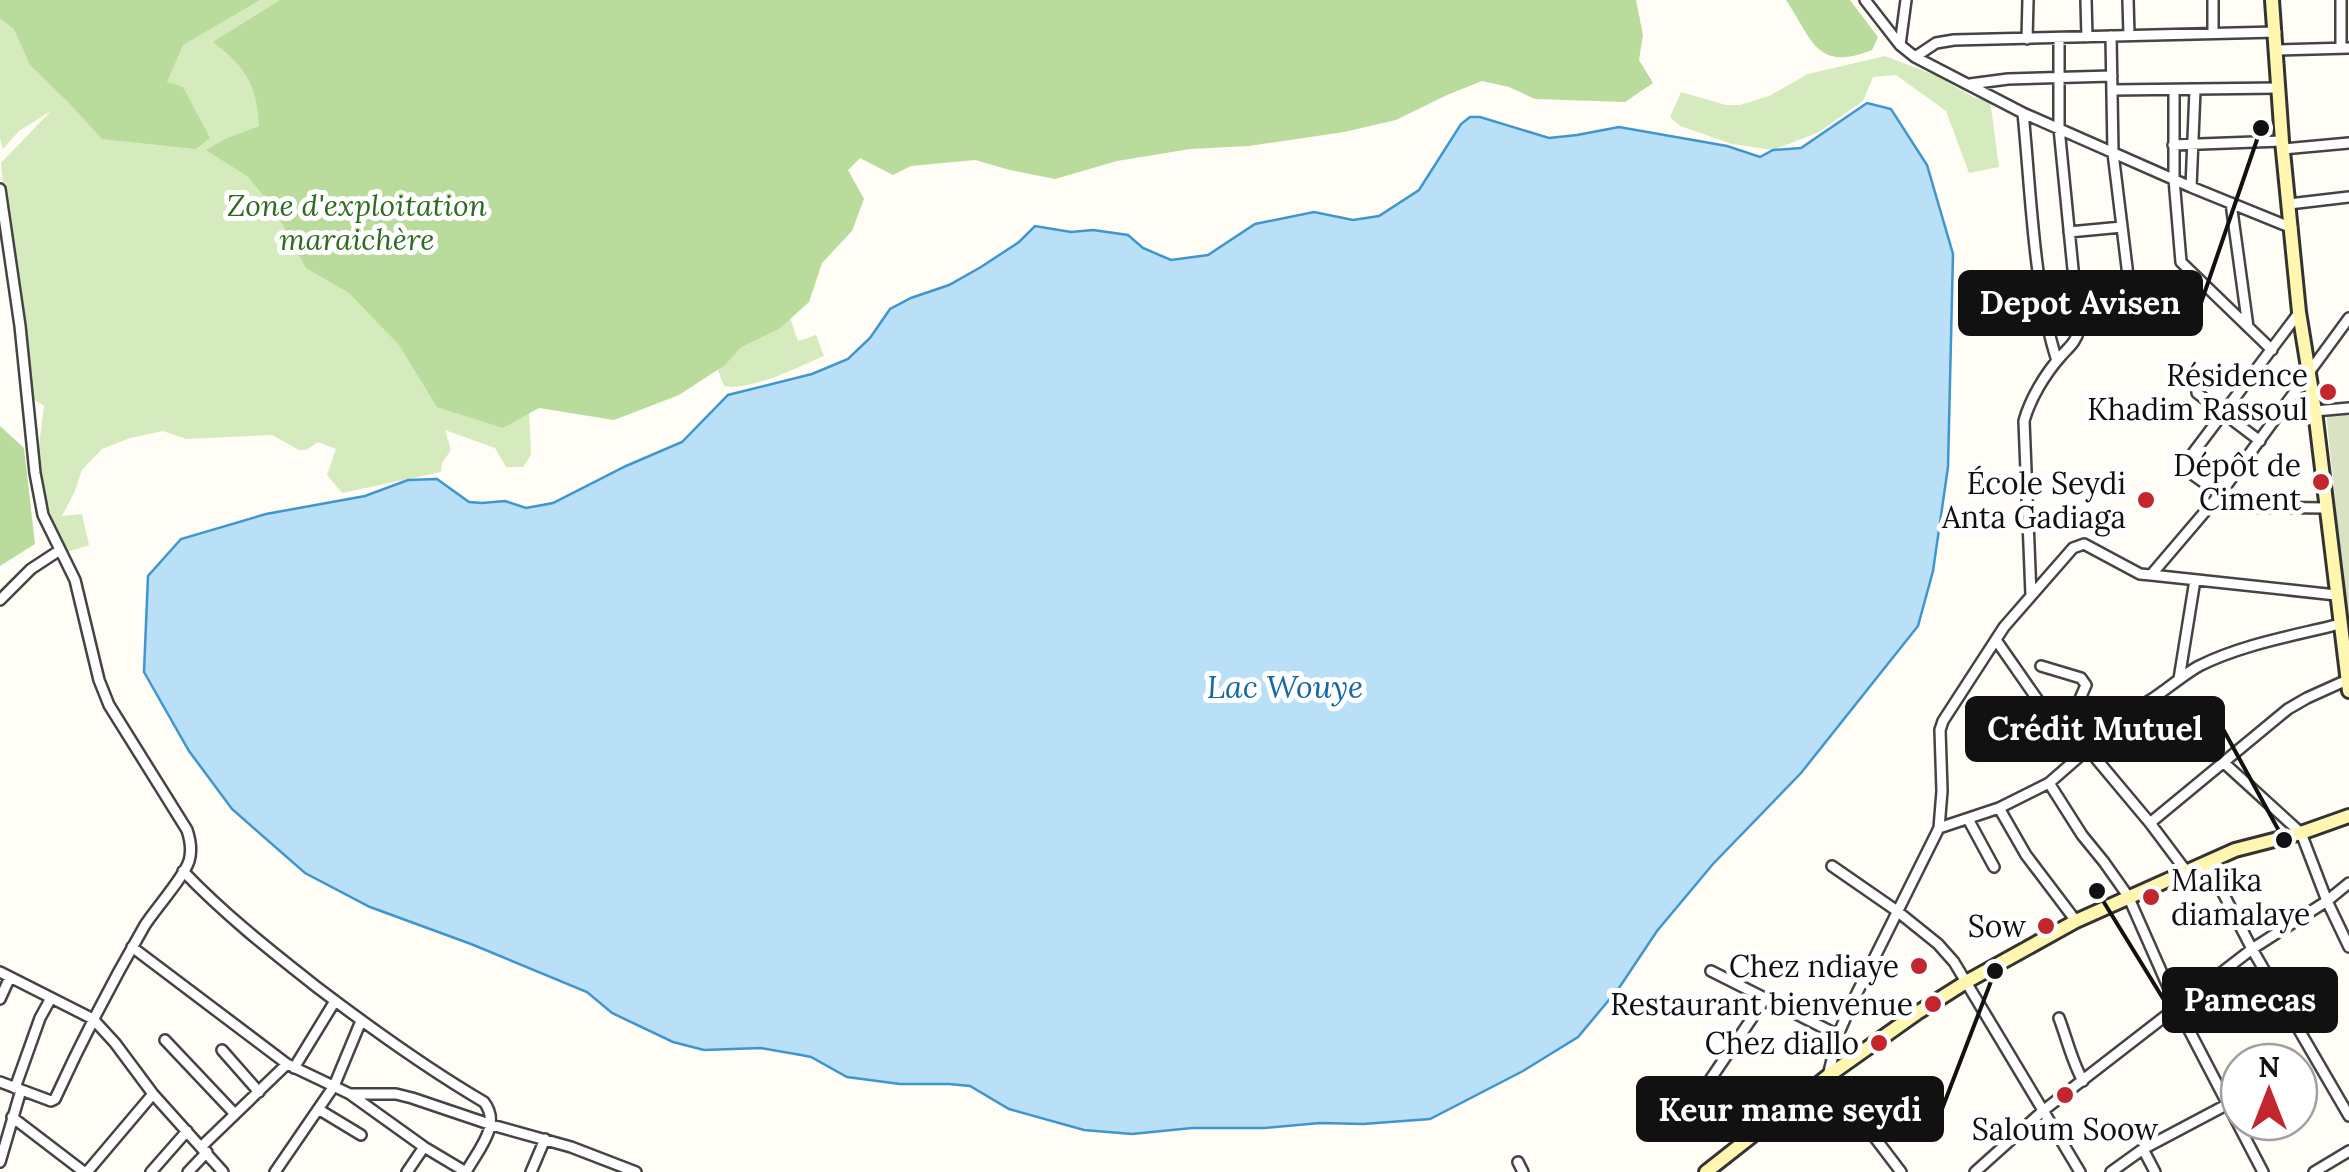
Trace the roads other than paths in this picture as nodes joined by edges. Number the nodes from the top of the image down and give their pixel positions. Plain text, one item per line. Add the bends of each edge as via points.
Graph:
1 (1865, 0) edge
2 (1906, 0) edge
3 (2028, 0) edge
4 (2086, 0) edge
5 (2128, 0) edge
6 (2212, 0) edge
7 (2272, 0) edge
8 (2340, 0) edge
9 (2276, 32) junction
10 (2213, 33) junction
11 (2128, 35) junction
12 (2112, 36) junction
13 (2086, 37) junction
14 (2059, 38) junction
15 (2027, 39) junction
16 (1900, 45) junction
17 (2345, 48) edge
18 (2277, 50) junction
19 (1914, 57) junction
20 (2112, 76) junction
21 (2059, 78) junction
22 (1968, 84) junction
23 (2280, 88) junction
24 (2112, 90) junction
25 (2174, 90) junction
26 (2195, 90) junction
27 (2023, 112) junction
28 (2059, 128) junction
29 (2349, 142) edge
30 (2173, 145) junction
31 (2193, 145) junction
32 (2283, 145) junction
33 (2113, 152) junction
34 (2174, 179) junction
35 (2191, 186) junction
36 (0, 188) edge
37 (2349, 197) edge
38 (2231, 203) junction
39 (2289, 204) junction
40 (2122, 227) junction
41 (2292, 228) junction
42 (2069, 232) junction
43 (2075, 291) junction
44 (2299, 312) junction
45 (2349, 318) edge
46 (2248, 327) junction
47 (2272, 350) junction
48 (2057, 361) junction
49 (2210, 372) dead end
50 (2308, 376) junction
51 (2349, 408) edge
52 (2315, 411) junction
53 (2224, 412) junction
54 (2260, 441) junction
55 (2220, 494) junction
56 (2210, 504) junction
57 (2326, 508) junction
58 (60, 550) junction
59 (2151, 575) junction
60 (2195, 580) junction
61 (2336, 595) junction
62 (2031, 596) junction
63 (0, 600) edge
64 (2344, 633) edge
65 (1996, 640) junction
66 (2040, 666) dead end
67 (2179, 680) junction
68 (2348, 686) edge
69 (2042, 706) dead end
70 (2125, 712) junction
71 (2088, 750) junction
72 (2224, 762) junction
73 (2048, 783) junction
74 (1999, 808) junction
75 (2349, 816) edge
76 (1968, 819) junction
77 (2150, 823) junction
78 (1939, 828) junction
79 (2301, 833) junction
80 (2207, 862) junction
81 (1832, 866) dead end
82 (1994, 867) dead end
83 (184, 872) junction
84 (2186, 872) junction
85 (2349, 883) edge
86 (2128, 896) junction
87 (2327, 901) junction
88 (1897, 911) junction
89 (2076, 920) junction
90 (132, 947) junction
91 (2349, 947) edge
92 (2252, 949) junction
93 (1711, 970) dead end
94 (5, 974) edge
95 (1966, 982) junction
96 (51, 998) junction
97 (0, 999) edge
98 (1765, 999) junction
99 (335, 1000) junction
100 (2177, 1008) junction
101 (2059, 1018) dead end
102 (93, 1019) junction
103 (361, 1021) junction
104 (1838, 1035) junction
105 (165, 1040) dead end
106 (222, 1050) dead end
107 (291, 1066) junction
108 (1828, 1076) junction
109 (2082, 1080) junction
110 (0, 1082) edge
111 (334, 1086) junction
112 (2219, 1087) edge
113 (18, 1089) junction
114 (259, 1092) junction
115 (153, 1094) junction
116 (350, 1094) junction
117 (1697, 1100) dead end
118 (318, 1109) junction
119 (2219, 1109) edge
120 (2044, 1110) junction
121 (234, 1113) junction
122 (2349, 1116) edge
123 (12, 1117) junction
124 (492, 1125) junction
125 (187, 1132) junction
126 (361, 1135) dead end
127 (545, 1140) junction
128 (2248, 1142) edge
129 (424, 1146) junction
130 (204, 1149) junction
131 (2143, 1149) junction
132 (2349, 1152) edge
133 (0, 1162) edge
134 (86, 1172) edge
135 (151, 1172) edge
136 (188, 1172) edge
137 (223, 1172) edge
138 (275, 1172) edge
139 (407, 1172) edge
140 (531, 1172) edge
141 (636, 1172) edge
142 (1706, 1172) edge
143 (1900, 1172) edge
144 (1975, 1172) edge
145 (2080, 1172) edge
146 (2112, 1172) edge
147 (2155, 1172) edge
148 (2263, 1172) edge
149 (2314, 1172) edge

1 - 16 street
2 - 16 street
3 - 15 street
4 - 13 street
5 - 11 street
6 - 10 street
7 - 9 main road
8 - 17 street
9 - 10 street
9 - 18 main road
10 - 11 street
11 - 12 street
12 - 13 street
12 - 20 street
13 - 14 street
14 - 15 street
14 - 21 street
15 - 19 street via 1944,41
16 - 19 street
17 - 18 street
18 - 23 main road
19 - 22 street
20 - 21 street
20 - 24 street
21 - 22 street
21 - 28 street
22 - 27 street
23 - 26 street
23 - 32 main road
24 - 25 street
24 - 33 street
25 - 26 street
25 - 30 street
26 - 31 street
27 - 28 street
27 - 48 street via 2040,282
28 - 33 street
28 - 42 street
29 - 32 street
30 - 31 street
30 - 34 street
31 - 32 street
31 - 35 street
32 - 39 main road
33 - 34 street
33 - 40 street
34 - 35 street
34 - 46 street via 2181,262
35 - 38 street
36 - 58 street via 34,472 43,515
37 - 39 street
38 - 41 street
38 - 46 street
39 - 41 main road
40 - 42 street
40 - 43 street via 2128,284
41 - 44 main road
42 - 43 street
43 - 48 street via 2078,334
44 - 47 street
44 - 50 main road
45 - 50 street
46 - 47 street
47 - 53 street
48 - 62 street via 2024,422
49 - 53 street via 2197,393
50 - 52 main road
50 - 54 street
51 - 52 street
52 - 57 main road
53 - 54 street
53 - 55 street via 2184,467
54 - 55 street
55 - 56 street
56 - 57 street
56 - 59 street
57 - 61 main road
58 - 63 street
58 - 83 street via 108,705 187,830
59 - 60 street
59 - 62 street via 2079,544
60 - 61 street
60 - 67 street
61 - 64 main road
62 - 65 street
64 - 67 street via 2256,645
64 - 68 main road
65 - 69 street
65 - 78 street via 1941,726
66 - 70 street via 2081,678 2081,705
67 - 70 street
68 - 72 street via 2288,709
70 - 71 street via 2116,733
71 - 73 street
71 - 77 street
72 - 77 street
72 - 79 street
73 - 74 street
73 - 86 street
74 - 76 street
74 - 89 street
75 - 79 main road
76 - 78 street
76 - 82 street
77 - 84 street
78 - 88 street
79 - 80 main road
79 - 87 street
80 - 84 main road
80 - 92 street
81 - 88 street
83 - 90 street
83 - 99 street via 228,916
84 - 86 main road
85 - 87 street
86 - 89 main road
86 - 100 street
87 - 91 street
87 - 92 street
88 - 95 street via 1942,948
88 - 104 street
89 - 95 main road
90 - 102 street
90 - 107 street
92 - 100 street
92 - 122 street
93 - 98 street
94 - 96 street
94 - 97 street
95 - 108 main road
95 - 120 street
96 - 102 street
96 - 113 street
98 - 104 street
98 - 117 street
99 - 103 street
99 - 107 street
100 - 109 street
100 - 112 street
101 - 109 street
102 - 113 street via 55,1099
102 - 115 street
103 - 111 street
103 - 124 street via 484,1102
104 - 108 street
105 - 121 street
106 - 114 street
107 - 111 street
107 - 114 street
108 - 142 main road
108 - 143 street
109 - 120 street
110 - 113 street
111 - 116 street
111 - 118 street
113 - 123 street
114 - 121 street
115 - 125 street
115 - 134 street
116 - 124 street via 396,1094
116 - 129 street
118 - 126 street
118 - 138 street
119 - 131 street
120 - 144 street
120 - 145 street
121 - 130 street
123 - 133 street
123 - 134 street
124 - 127 street
124 - 129 street via 466,1172
125 - 130 street
125 - 135 street
127 - 140 street
127 - 141 street
128 - 148 street
129 - 139 street
130 - 136 street
130 - 137 street
131 - 146 street
131 - 147 street
132 - 149 street

